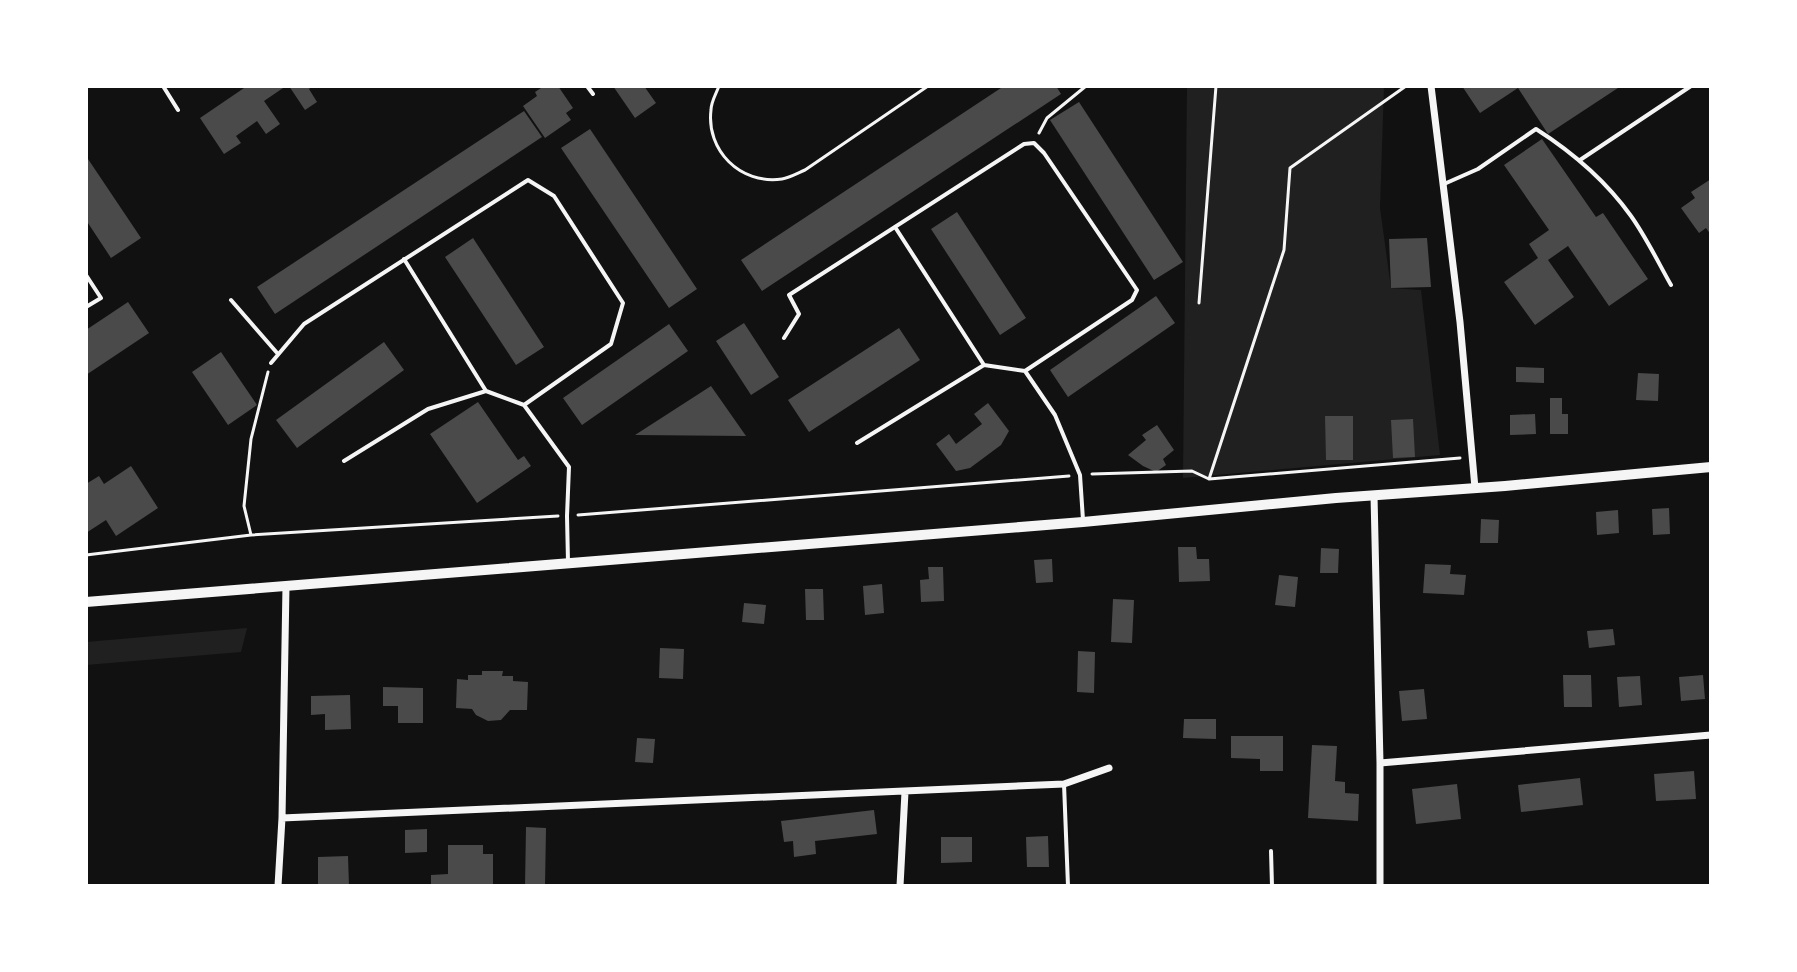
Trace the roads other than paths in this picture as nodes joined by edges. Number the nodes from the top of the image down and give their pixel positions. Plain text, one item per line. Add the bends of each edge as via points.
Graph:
1 (163, 86) edge
2 (587, 86) edge
3 (1431, 86) edge
4 (1691, 86) edge
5 (593, 94) dead end
6 (178, 110) dead end
7 (1579, 161) junction
8 (1444, 184) junction
9 (895, 227) junction
10 (404, 259) junction
11 (86, 275) edge
12 (1671, 285) dead end
13 (231, 300) dead end
14 (86, 307) edge
15 (784, 338) dead end
16 (278, 354) junction
17 (271, 363) road end
18 (984, 365) junction
19 (1025, 371) junction
20 (486, 391) junction
21 (524, 405) junction
22 (857, 443) dead end
23 (344, 461) dead end
24 (1711, 467) edge
25 (1475, 488) junction
26 (1374, 495) junction
27 (1083, 522) junction
28 (568, 562) junction
29 (286, 586) junction
30 (86, 602) edge
31 (1711, 735) edge
32 (1380, 763) junction
33 (1109, 768) dead end
34 (1064, 784) junction
35 (905, 792) junction
36 (282, 818) junction
37 (1271, 851) dead end
38 (278, 886) edge
39 (900, 886) edge
40 (1068, 886) edge
41 (1272, 886) edge
42 (1380, 886) edge

1 - 6 lane
2 - 5 lane
3 - 8 street
4 - 7 lane
7 - 8 lane via 1536,129 1478,169
7 - 12 lane via 1631,215
8 - 25 street
9 - 15 lane via 789,295 799,314
9 - 18 lane
9 - 19 lane via 1024,144 1034,143 1044,153 1137,290 1132,300
10 - 16 lane via 304,324
10 - 20 lane
10 - 21 lane via 528,180 554,196 623,303 611,344
11 - 14 lane via 101,298
13 - 16 lane
16 - 17 lane
18 - 19 lane
18 - 22 lane
19 - 27 lane via 1055,415 1080,475
20 - 21 lane
20 - 23 lane via 428,409
21 - 28 lane via 569,467
24 - 25 main road
25 - 26 main road
26 - 27 main road
26 - 32 street
27 - 28 main road
28 - 29 main road
29 - 30 main road
29 - 36 street
31 - 32 street
32 - 42 street
33 - 34 street
34 - 35 street
34 - 40 lane
35 - 36 street
35 - 39 street
36 - 38 street
37 - 41 lane

